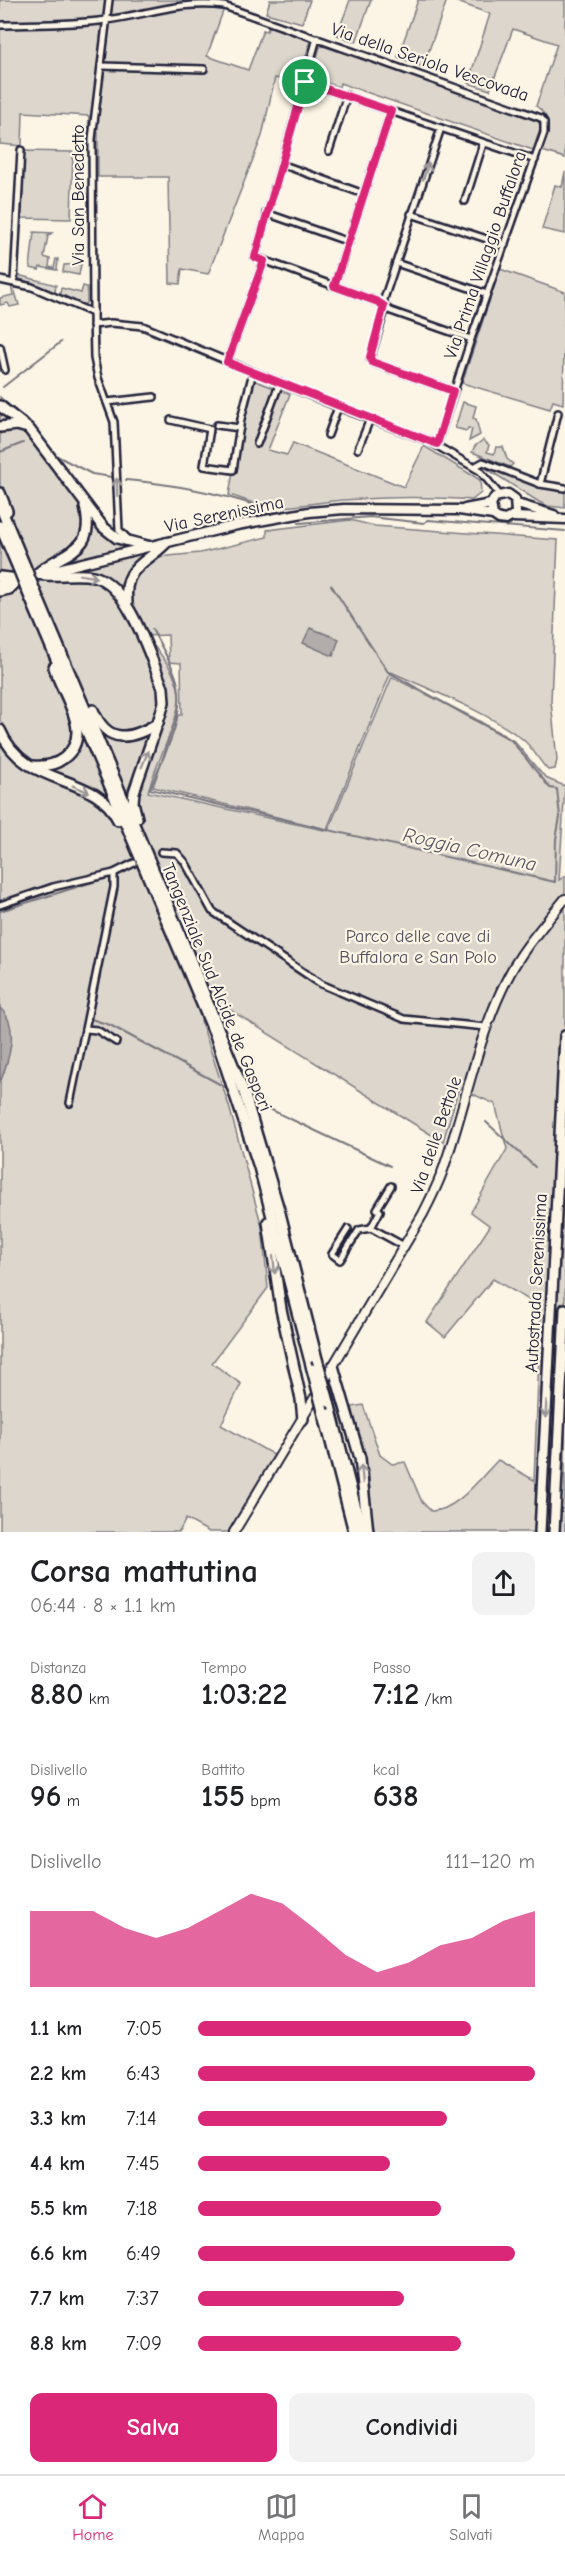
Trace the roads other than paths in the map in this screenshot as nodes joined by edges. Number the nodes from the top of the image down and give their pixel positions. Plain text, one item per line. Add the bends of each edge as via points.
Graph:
1 (109, 0) edge
2 (107, 20) junction
3 (0, 25) edge
4 (317, 38) junction
5 (101, 66) junction
6 (204, 69) dead end
7 (305, 82) junction
8 (347, 95) junction
9 (391, 111) junction
10 (534, 114) joint
11 (441, 128) junction
12 (483, 144) junction
13 (21, 150) dead end
14 (329, 151) dead end
15 (535, 160) junction
16 (281, 164) junction
17 (364, 194) junction
18 (465, 201) dead end
19 (266, 213) junction
20 (411, 214) junction
21 (349, 242) junction
22 (505, 245) junction
23 (264, 261) junction
24 (396, 263) junction
25 (0, 280) edge
26 (14, 282) junction
27 (334, 286) junction
28 (487, 294) junction
29 (384, 306) junction
30 (93, 314) junction
31 (93, 325) junction
32 (471, 339) junction
33 (0, 347) edge
34 (227, 362) junction
35 (4, 369) dead end
36 (253, 372) junction
37 (280, 382) junction
38 (453, 391) junction
39 (154, 397) dead end
40 (107, 402) junction
41 (0, 406) edge
42 (338, 407) junction
43 (558, 413) dead end
44 (370, 419) junction
45 (171, 420) dead end
46 (217, 425) dead end
47 (0, 427) edge
48 (29, 429) junction
49 (240, 429) junction
50 (328, 435) dead end
51 (257, 444) dead end
52 (437, 444) junction
53 (358, 449) dead end
54 (474, 467) junction
55 (540, 484) junction
56 (565, 488) edge
57 (0, 493) edge
58 (499, 494) junction
59 (491, 504) junction
60 (517, 504) junction
61 (85, 505) junction
62 (0, 506) edge
63 (459, 510) junction
64 (493, 515) junction
65 (513, 517) junction
66 (564, 519) edge
67 (0, 526) edge
68 (130, 541) junction
69 (15, 542) junction
70 (166, 543) junction
71 (151, 547) junction
72 (22, 567) junction
73 (37, 574) junction
74 (0, 577) edge
75 (19, 579) junction
76 (0, 584) edge
77 (30, 587) junction
78 (0, 591) edge
79 (127, 604) junction
80 (52, 648) junction
81 (63, 654) junction
82 (158, 723) junction
83 (0, 730) edge
84 (28, 765) junction
85 (161, 852) dead end
86 (134, 863) dead end
87 (114, 873) junction
88 (151, 873) junction
89 (565, 899) edge
90 (0, 905) edge
91 (486, 1027) junction
92 (86, 1029) junction
93 (565, 1036) edge
94 (116, 1041) dead end
95 (70, 1103) dead end
96 (259, 1167) junction
97 (391, 1186) dead end
98 (371, 1228) junction
99 (348, 1229) dead end
100 (404, 1246) junction
101 (565, 1309) edge
102 (333, 1366) junction
103 (326, 1378) dead end
104 (315, 1397) dead end
105 (303, 1419) junction
106 (234, 1532) edge
107 (354, 1532) edge
108 (362, 1532) edge
109 (368, 1532) edge
110 (540, 1532) edge
111 (554, 1532) edge

1 - 2 street, Via San Benedetto
2 - 3 street, Via della Seriola Vescovada
2 - 4 street, Via della Seriola Vescovada via 179,4 205,3
2 - 5 street, Via San Benedetto
4 - 7 street
4 - 10 street, Via della Seriola Vescovada
5 - 6 street
5 - 30 street, Via San Benedetto via 92,139
7 - 8 street
7 - 16 street
8 - 9 street
8 - 14 street
9 - 11 street
9 - 17 street
10 - 15 street, Via Prima Villaggio Buffalora via 545,127
11 - 12 street
20 -> 11 street
12 - 15 street
12 - 18 street
13 - 26 street
15 - 22 street, Via Prima Villaggio Buffalora
16 - 17 street
16 - 19 street
17 - 21 street
19 - 21 street
19 - 23 street via 255,257
20 - 22 street
20 - 24 street
21 - 27 street
22 - 28 street, Via Prima Villaggio Buffalora
23 - 27 street
23 - 34 street
24 - 28 street
24 - 29 street
25 - 26 street
26 - 30 street
27 - 29 street
28 - 32 street, Via Prima Villaggio Buffalora
29 - 32 street
29 - 38 street via 370,361
30 - 31 street, Via San Benedetto
31 - 34 street via 143,326
31 - 40 street, Via San Benedetto via 98,378
32 - 38 street, Via Prima Villaggio Buffalora
33 - 35 street
34 - 36 street
36 - 37 street
36 - 49 street
37 - 42 street
37 - 51 street
38 - 52 street, Via Prima Villaggio Buffalora
39 - 40 street
68 -> 40 street, Via San Benedetto via 119,530 114,422
41 - 48 highway
42 - 44 street
42 - 50 street
43 - 55 street
44 - 52 street
44 - 53 street
45 - 49 street via 210,429 204,466 233,470
46 - 49 street
47 - 48 highway via 17,424
48 - 61 highway
52 - 54 street
54 - 55 street via 483,462
54 - 58 street
55 - 56 street
57 - 69 highway
58 - 59 main road
58 - 60 main road, Via Serenissima via 508,494
59 - 63 main road, Via Serenissima
59 - 64 main road
60 - 65 main road
60 - 66 main road, Via Serenissima
61 - 68 highway via 103,527 117,538
61 - 73 highway via 87,527 79,546
62 - 69 highway, Tangenziale Sud Alcide de Gasperi
63 - 64 main road, Via Serenissima
63 - 70 main road, Via Serenissima via 309,512
64 - 65 main road, Via Serenissima via 503,520
65 - 66 main road, Via Serenissima
67 - 72 highway, Tangenziale Sud Alcide de Gasperi
68 - 71 highway
69 - 72 highway, Tangenziale Sud Alcide de Gasperi
70 - 71 main road, Via Serenissima
70 - 79 highway via 132,572
71 - 73 main road, Via Serenissima
72 - 77 highway, Tangenziale Sud Alcide de Gasperi, bridge
73 - 75 main road, Via Serenissima
73 -> 79 highway via 94,577 111,585
74 - 75 highway
75 - 76 main road, Via Serenissima
75 - 78 highway via 9,589
77 - 80 highway, Tangenziale Sud Alcide de Gasperi
77 - 81 highway, Tangenziale Sud Alcide de Gasperi
79 - 82 highway via 163,688
80 - 84 highway via 57,679 77,723 77,739 61,760 44,766
80 - 88 highway, Tangenziale Sud Alcide de Gasperi
81 - 82 highway via 78,676 99,723 109,733 131,736
81 - 88 highway, Tangenziale Sud Alcide de Gasperi
88 -> 82 highway via 153,856 133,802
83 - 84 highway via 12,753
84 -> 88 highway via 101,798 114,811 133,856
85 - 91 street via 177,853 185,862 212,911 321,984 404,1019
86 - 87 street
87 - 90 street via 52,887
87 - 92 street
88 - 96 highway, Tangenziale Sud Alcide de Gasperi via 215,1035
88 - 108 highway, Tangenziale Sud Alcide de Gasperi, bridge via 244,1092 280,1213
89 - 91 main road, Via delle Bettole via 518,959
91 - 100 main road, Via delle Bettole via 445,1165
92 - 94 street via 97,1030
92 - 95 street
93 -> 110 highway, Autostrada Serenissima
96 -> 105 highway via 258,1185 271,1236
96 - 107 highway, Tangenziale Sud Alcide de Gasperi, bridge
97 - 98 street
98 - 99 street via 359,1230 340,1260 332,1254
98 - 100 street
100 - 102 main road, Via delle Bettole
101 - 111 highway, Autostrada Serenissima
102 - 103 main road, Via delle Bettole
109 -> 102 highway via 360,1458
104 - 105 main road
105 - 106 main road

